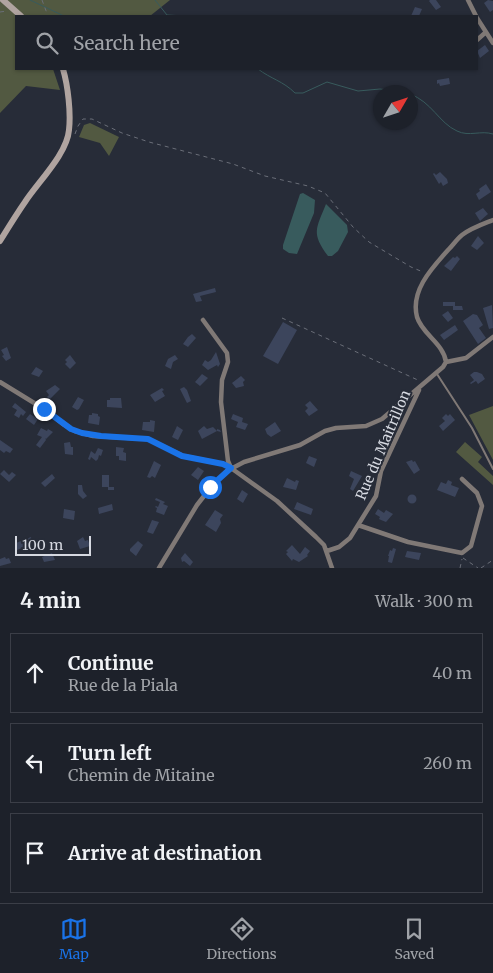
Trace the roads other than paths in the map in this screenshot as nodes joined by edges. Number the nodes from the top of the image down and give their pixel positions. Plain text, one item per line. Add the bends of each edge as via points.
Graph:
1 (4, 0) edge
2 (468, 0) edge
3 (20, 15) edge
4 (475, 15) edge
5 (478, 20) edge
6 (486, 32) junction
7 (478, 39) edge
8 (493, 43) edge
9 (63, 70) edge
10 (493, 220) edge
11 (0, 242) edge
12 (203, 320) dead end
13 (493, 337) edge
14 (446, 362) junction
15 (436, 374) junction
16 (0, 382) edge
17 (419, 388) junction
18 (231, 468) junction
19 (493, 469) edge
20 (462, 479) dead end
21 (358, 525) junction
22 (327, 551) junction
23 (159, 568) edge
24 (332, 568) edge

1 - 3 street
2 - 4 street
5 - 6 street
6 - 7 street
6 - 8 street
9 - 11 street via 69,114 68,138
10 - 14 street via 461,236 420,288 416,302 418,317 443,352
12 - 18 street via 227,353 221,402
13 - 14 street via 466,358
14 - 15 street
15 - 17 street
15 - 19 lane via 472,428
16 - 18 street via 75,431 92,436 148,439 182,456
17 - 18 street via 382,419 366,426 326,431 300,445
17 - 21 street, Rue du Maitrillon via 382,471 376,496
18 - 22 street via 278,501
18 - 23 street via 219,477 197,505
20 - 21 street via 477,493 482,506 470,546 462,553 408,542
21 - 22 street, Rue du Maitrillon via 350,538
22 - 24 street

